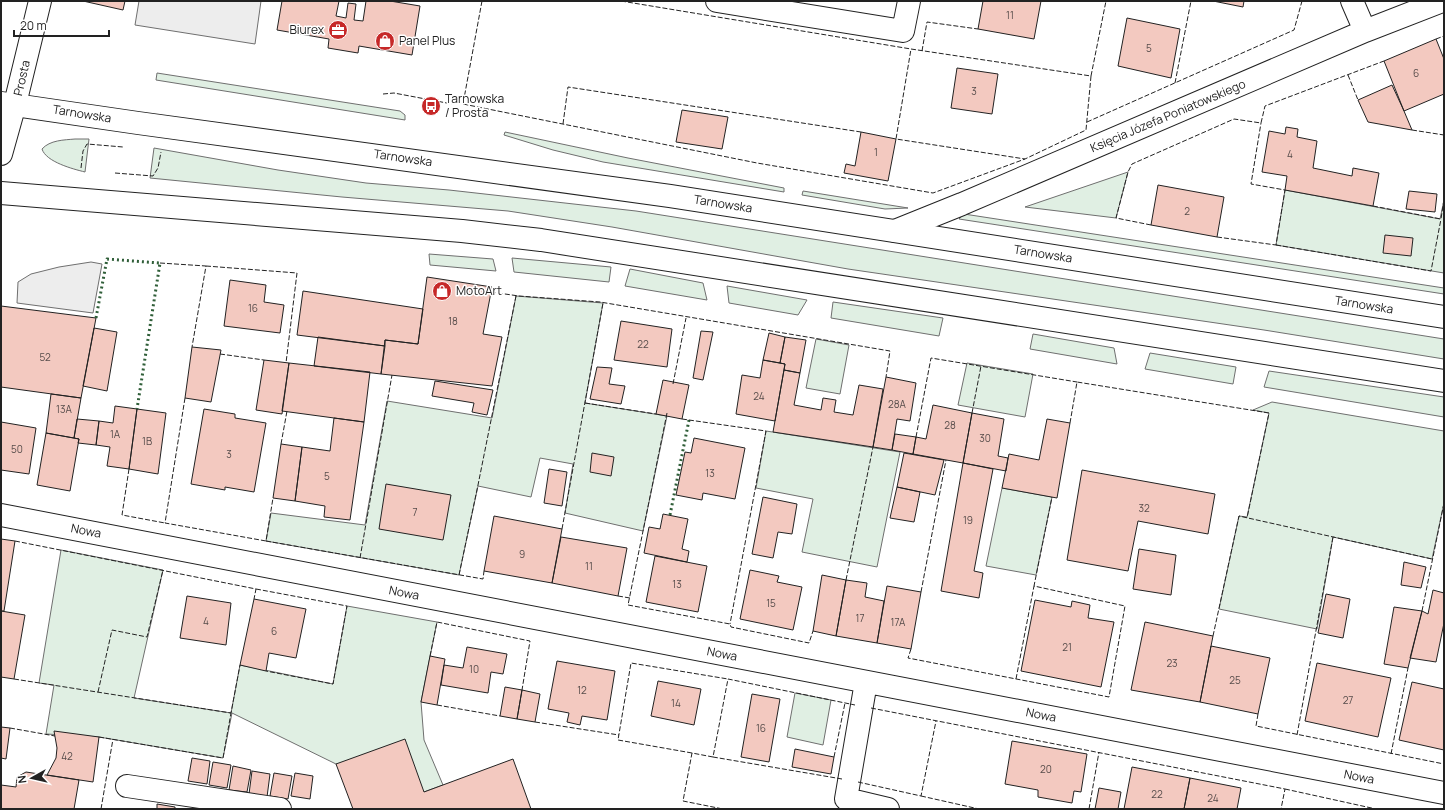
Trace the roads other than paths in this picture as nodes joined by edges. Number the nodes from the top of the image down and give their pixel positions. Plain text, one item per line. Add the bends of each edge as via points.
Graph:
1 (40, 1) edge
2 (717, 1) edge
3 (909, 1) edge
4 (1352, 1) edge
5 (1442, 1) edge
6 (1366, 31) junction
7 (8, 104) edge
8 (1, 154) edge
9 (1, 192) edge
10 (895, 231) junction
11 (1444, 317) edge
12 (1444, 381) edge
13 (1, 515) edge
14 (866, 682) junction
15 (127, 786) dead end
16 (1444, 793) edge
17 (280, 809) edge
18 (888, 809) edge

1 - 7 main road, Prosta
2 - 3 main road via 903,32
4 - 6 main road
5 - 6 main road, Księcia Józefa Poniatowskiego
6 - 10 main road, Księcia Józefa Poniatowskiego
7 - 8 main road, Prosta
7 - 10 main road, Tarnowska via 670,196
9 - 12 main road via 541,240
10 - 11 main road, Tarnowska
13 - 14 main road, Nowa
14 - 16 main road, Nowa
14 - 18 main road via 846,799
15 - 17 main road

